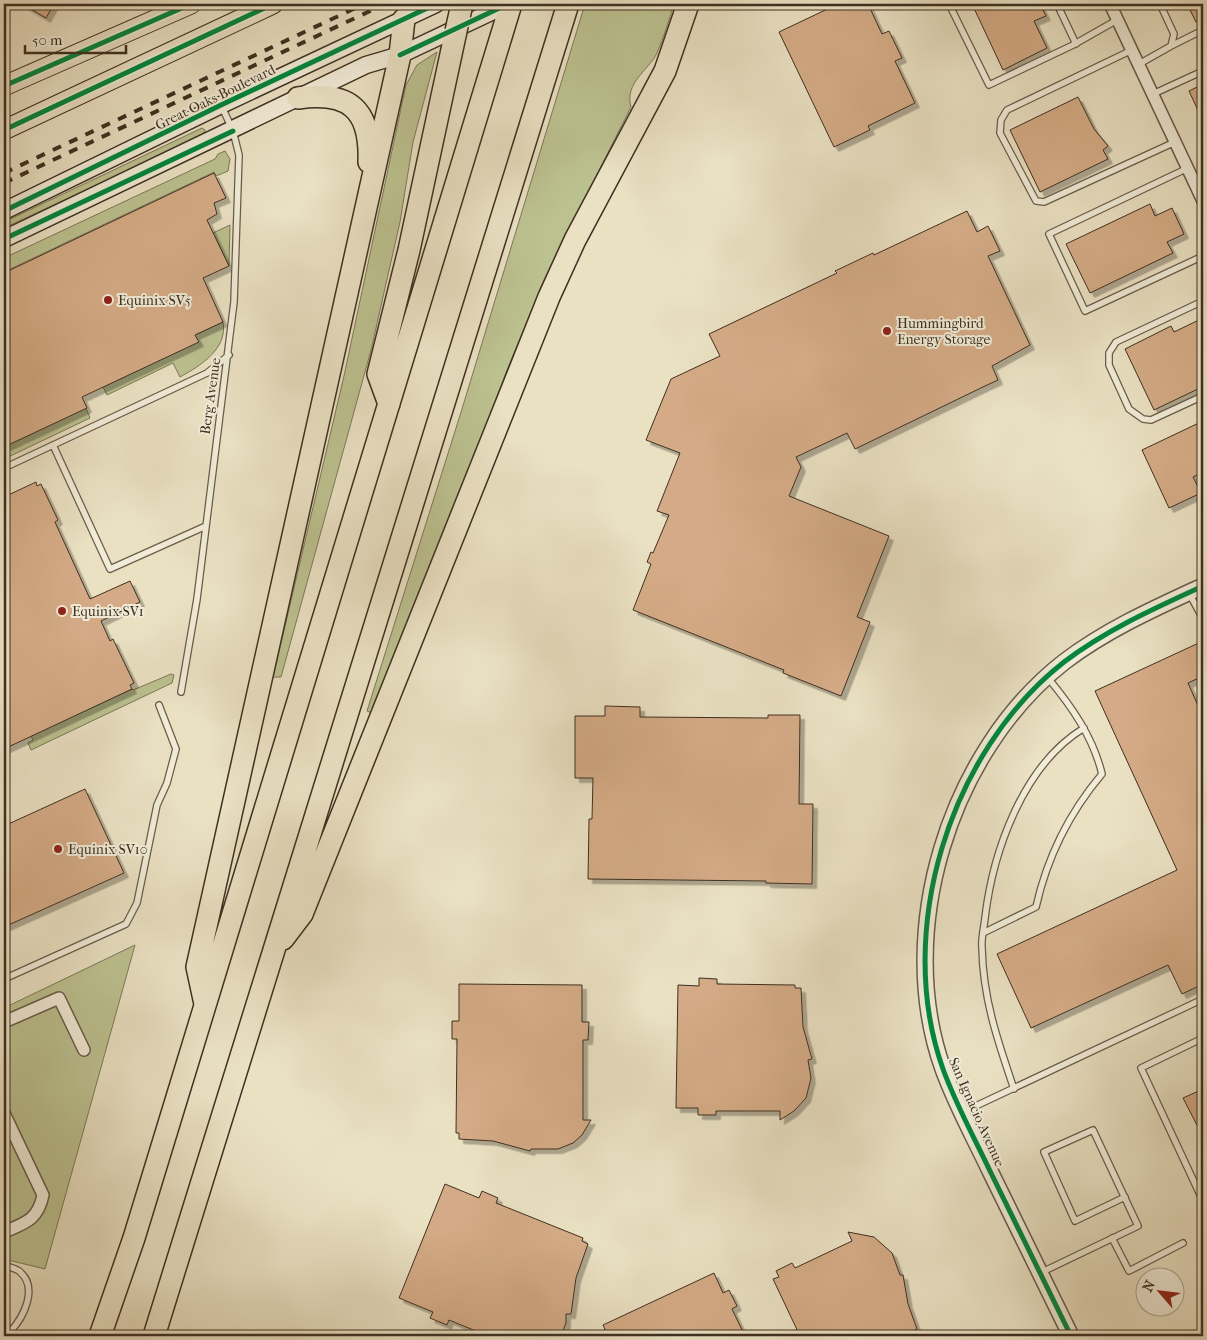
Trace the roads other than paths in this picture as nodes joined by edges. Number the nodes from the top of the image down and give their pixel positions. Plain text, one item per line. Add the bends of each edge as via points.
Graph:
1 (191, 4) edge
2 (272, 4) edge
3 (436, 4) edge
4 (462, 4) edge
5 (510, 4) edge
6 (688, 4) edge
7 (948, 4) edge
8 (1057, 4) edge
9 (1110, 4) edge
10 (1160, 4) edge
11 (566, 13) edge
12 (404, 19) junction
13 (1118, 20) junction
14 (1203, 30) edge
15 (1076, 44) junction
16 (1171, 46) junction
17 (1132, 50) junction
18 (400, 55) junction
19 (1139, 64) junction
20 (1203, 71) edge
21 (4, 86) edge
22 (1153, 94) junction
23 (298, 98) junction
24 (221, 105) junction
25 (4, 130) edge
26 (233, 130) junction
27 (1175, 142) junction
28 (1188, 168) junction
29 (1199, 181) edge
30 (367, 200) junction
31 (1203, 201) edge
32 (4, 211) edge
33 (4, 239) edge
34 (1203, 256) edge
35 (1203, 301) edge
36 (229, 355) junction
37 (1203, 396) edge
38 (389, 404) junction
39 (53, 445) junction
40 (4, 468) edge
41 (206, 526) junction
42 (1203, 586) edge
43 (1189, 592) junction
44 (1203, 620) edge
45 (1048, 678) junction
46 (181, 692) dead end
47 (159, 705) dead end
48 (1084, 728) junction
49 (983, 933) junction
50 (273, 953) junction
51 (4, 979) edge
52 (1203, 1000) edge
53 (205, 1004) junction
54 (4, 1022) edge
55 (1203, 1038) edge
56 (84, 1050) dead end
57 (1014, 1089) junction
58 (4, 1113) edge
59 (962, 1113) junction
60 (1125, 1197) junction
61 (1203, 1201) edge
62 (4, 1232) edge
63 (1112, 1238) junction
64 (1183, 1244) dead end
65 (4, 1265) edge
66 (1040, 1273) junction
67 (4, 1331) edge
68 (100, 1336) edge
69 (154, 1336) edge
70 (1071, 1336) edge

1 - 21 main road
2 - 25 main road
3 - 12 main road, Great Oaks Boulevard
4 - 38 highway, bridge via 409,250 378,374
5 - 18 main road
5 - 38 highway
6 - 50 highway via 662,78 575,240 549,297 302,914
7 - 15 lane via 989,86
8 - 15 lane
9 - 13 street
10 - 16 lane via 1174,34
11 - 50 highway
12 - 18 highway
12 - 24 main road, Great Oaks Boulevard
13 - 15 lane
13 - 17 street
14 - 16 lane
16 - 19 lane
17 - 19 street
17 - 27 lane via 1007,110 1001,120 1000,133 1036,201 1044,202
18 - 23 main road via 366,65
18 - 30 highway
19 - 22 street
20 - 22 lane
22 - 27 street
23 - 26 main road
23 - 30 highway via 332,96 344,100 360,115 369,149
24 - 26 lane, Berg Avenue
24 - 32 main road, Great Oaks Boulevard
26 - 33 main road
26 - 36 lane, Berg Avenue via 239,155
27 - 28 street
28 - 29 street
28 - 34 lane via 1049,234 1085,312
29 - 31 street
30 - 53 highway via 196,967
35 - 37 lane via 1116,342 1109,353 1109,365 1129,409 1143,419 1151,420
36 - 39 lane via 207,373
36 - 41 lane, Berg Avenue
38 - 53 highway
39 - 40 lane
39 - 41 lane via 110,569
41 - 46 lane, Berg Avenue
42 - 43 street, San Ignacio Avenue
43 - 44 lane
43 - 45 street, San Ignacio Avenue via 1110,631 1063,663
45 - 48 lane
45 - 59 street, San Ignacio Avenue via 1019,706 990,742 950,823 936,868 924,959 928,1008 943,1069
47 - 51 lane via 176,749 157,805 137,904 126,924
48 - 49 lane via 1054,751 1006,827 989,886
48 - 49 lane via 1102,774 1059,838 1048,862 1036,907
49 - 57 lane via 981,947 990,1020
50 - 69 highway
52 - 57 lane
53 - 68 highway via 134,1238
54 - 56 street via 59,998
55 - 61 lane via 1140,1068
57 - 59 lane
58 - 62 street via 43,1196 34,1218
59 - 66 street, San Ignacio Avenue
60 - 60 lane via 1093,1130 1044,1152 1075,1221
60 - 63 lane via 1138,1226
63 - 64 lane via 1129,1271
63 - 66 lane
65 - 67 lane via 18,1270 27,1280 30,1291 19,1322 10,1332
66 - 70 street, San Ignacio Avenue

